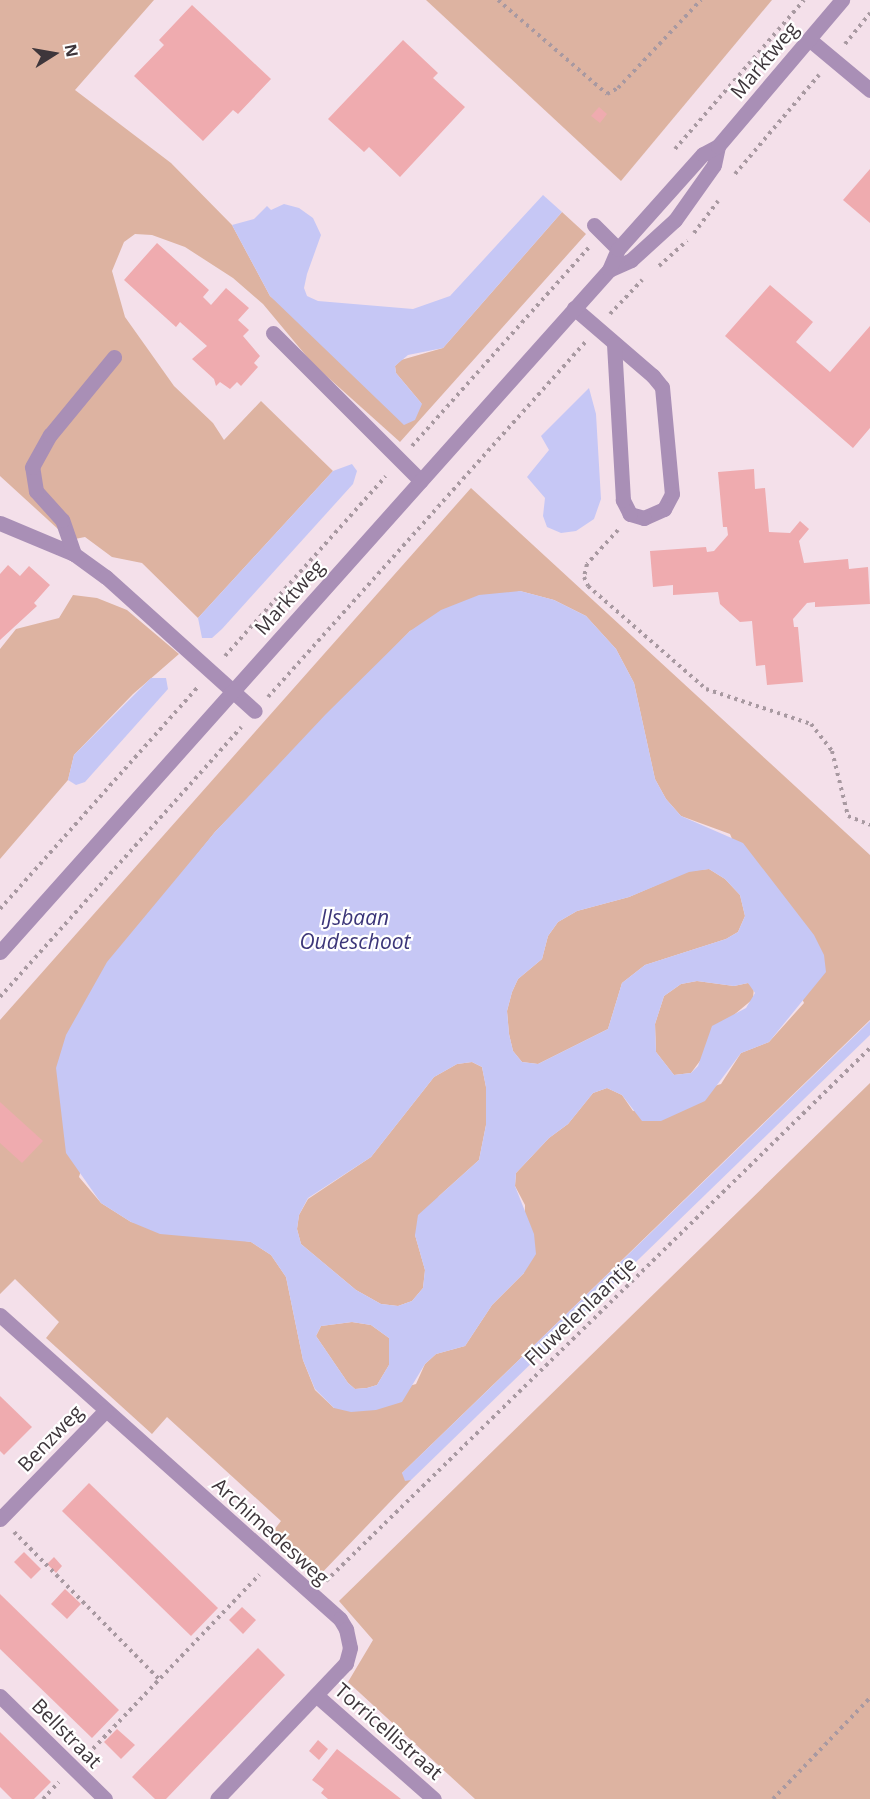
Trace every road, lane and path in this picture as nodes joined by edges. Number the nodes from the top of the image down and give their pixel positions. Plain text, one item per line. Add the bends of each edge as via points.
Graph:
1 (498, 0) edge
2 (701, 0) edge
3 (804, 0) edge
4 (842, 0) edge
5 (870, 13) edge
6 (810, 40) junction
7 (834, 58) junction
8 (870, 90) edge
9 (718, 146) junction
10 (670, 156) dead end
11 (733, 176) dead end
12 (721, 195) dead end
13 (594, 225) dead end
14 (592, 244) dead end
15 (614, 245) dead end
16 (609, 270) junction
17 (652, 272) dead end
18 (646, 277) dead end
19 (574, 308) junction
20 (597, 328) junction
21 (273, 333) dead end
22 (614, 344) junction
23 (114, 357) dead end
24 (400, 460) junction
25 (421, 481) junction
26 (630, 514) junction
27 (0, 523) edge
28 (74, 554) junction
29 (212, 671) junction
30 (233, 691) junction
31 (255, 711) junction
32 (870, 825) edge
33 (0, 909) edge
34 (0, 952) edge
35 (0, 997) edge
36 (870, 1048) edge
37 (0, 1315) edge
38 (105, 1412) junction
39 (0, 1519) edge
40 (272, 1560) junction
41 (311, 1595) junction
42 (161, 1681) junction
43 (316, 1695) junction
44 (0, 1696) edge
45 (870, 1698) edge
46 (73, 1768) junction
47 (43, 1799) edge
48 (105, 1799) edge
49 (217, 1799) edge
50 (434, 1799) edge
51 (773, 1799) edge

1 - 2 path via 607,93 618,88
3 - 10 path
4 - 6 street, Marktweg
5 - 7 path
6 - 7 street
6 - 9 street, Marktweg
7 - 8 street
7 - 11 path
9 - 16 street, Marktweg via 703,154 618,249
9 - 16 street, Marktweg via 714,165 675,220 631,260
12 - 17 path via 692,235
13 - 15 street
14 - 24 path
16 - 19 street, Marktweg
18 - 20 path
19 - 20 street
19 - 25 street, Marktweg
20 - 22 street
20 - 31 path
21 - 24 street
22 - 26 street via 622,493
22 - 26 street via 658,381 666,410 671,500 656,515 644,518
23 - 28 street via 50,435 32,467 36,491 62,520
24 - 25 street
24 - 29 path
25 - 30 street, Marktweg
26 - 32 path via 587,564 584,577 588,586 686,676 706,689 811,724 835,760 848,816
27 - 28 street
28 - 29 street
29 - 30 street
29 - 33 path
30 - 31 street
30 - 34 street, Marktweg
31 - 35 path
36 - 41 path, Fluwelenlaantje
37 - 38 street, Archimedesweg
38 - 39 street, Benzweg
38 - 40 street, Archimedesweg
39 - 42 path
40 - 41 street, Archimedesweg
40 - 42 path
41 - 43 street, Archimedesweg via 340,1619 350,1648 346,1664
42 - 46 path
43 - 49 street, Archimedesweg
43 - 50 street, Torricellistraat
44 - 46 street, Bellstraat
45 - 51 path
46 - 47 path
46 - 48 street, Bellstraat

